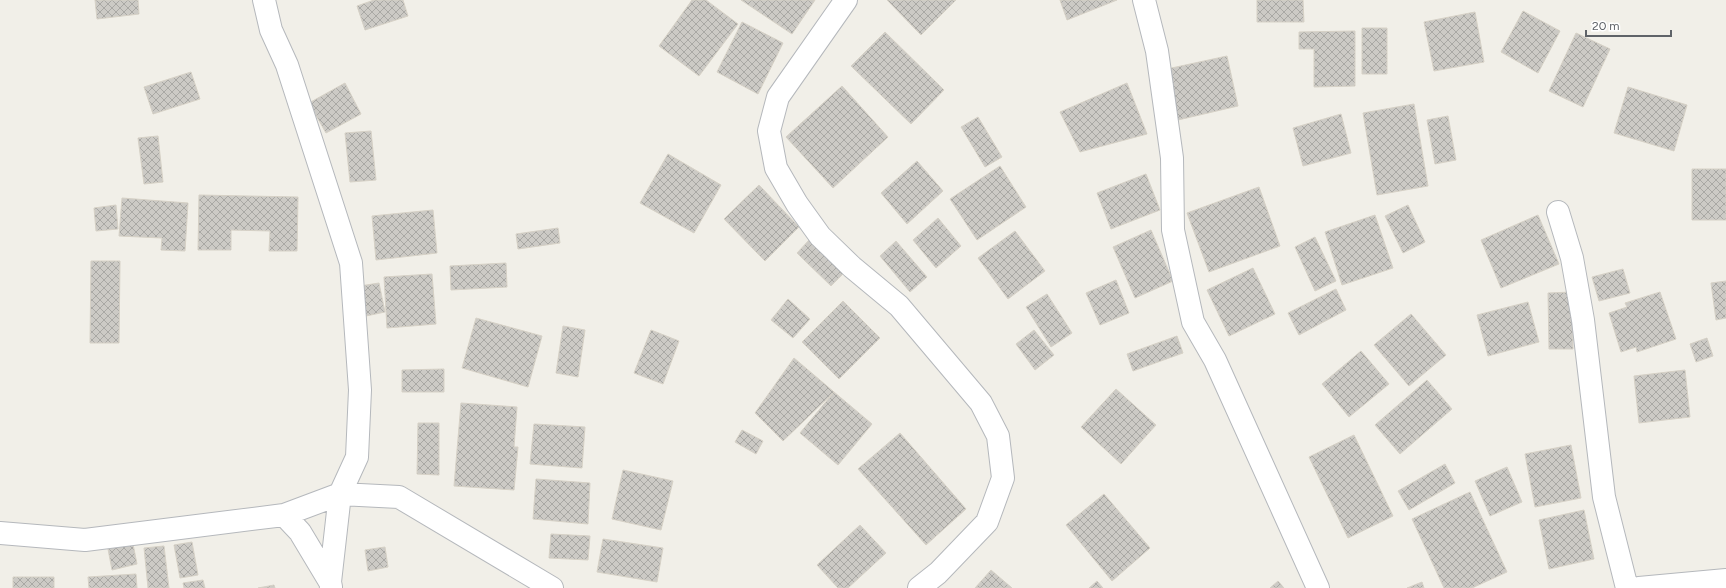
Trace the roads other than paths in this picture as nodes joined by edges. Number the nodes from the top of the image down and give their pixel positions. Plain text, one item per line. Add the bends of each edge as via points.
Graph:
1 (264, 0) edge
2 (846, 0) edge
3 (1144, 0) edge
4 (1558, 212) dead end
5 (340, 494) junction
6 (284, 515) junction
7 (0, 533) edge
8 (1726, 580) edge
9 (330, 585) edge
10 (552, 588) edge
11 (919, 588) edge
12 (1318, 588) edge
13 (1627, 588) edge
14 (1639, 588) edge

1 - 5 street via 271,30 287,65 351,263 360,390 358,457
2 - 11 street via 778,97 769,131 776,168 820,236 898,306 981,403 998,436 1003,478 987,522 938,573
3 - 12 street via 1157,51 1172,158 1173,230 1193,322 1215,360
4 - 13 street via 1572,258 1583,320 1604,497
5 - 6 street
5 - 9 street
5 - 10 street via 398,497
6 - 7 street via 85,540
6 - 9 street via 300,532
8 - 14 street

